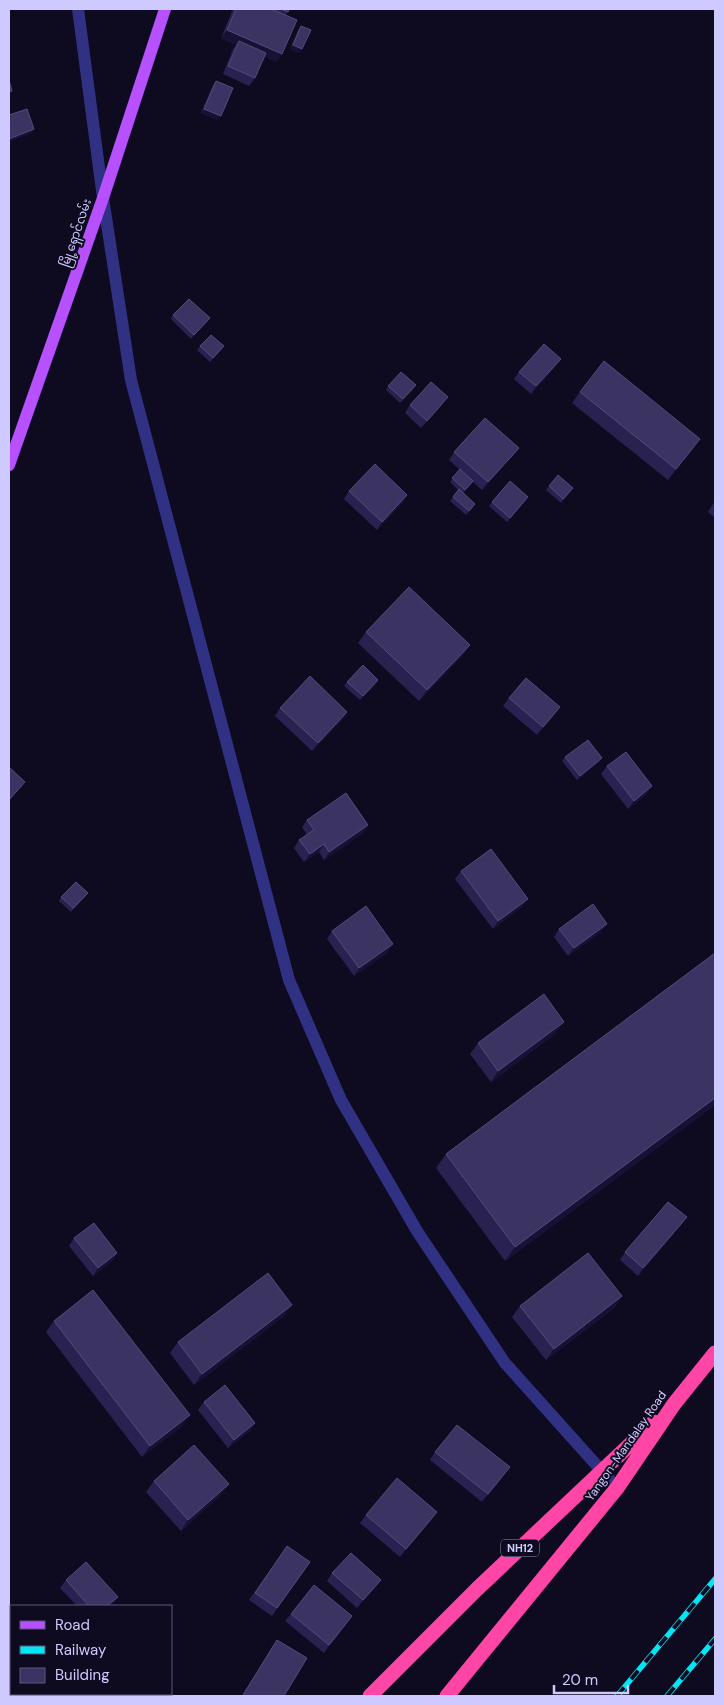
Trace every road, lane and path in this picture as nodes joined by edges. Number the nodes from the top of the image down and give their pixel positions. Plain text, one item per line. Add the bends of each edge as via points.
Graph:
1 (78, 9) edge
2 (165, 9) edge
3 (103, 198) junction
4 (9, 465) edge
5 (715, 1353) edge
6 (674, 1404) junction
7 (603, 1470) junction
8 (617, 1488) junction
9 (370, 1696) edge
10 (448, 1696) edge

1 - 3 street
2 - 3 main road, မြို့ရှောင်လမ်း
3 - 4 main road, မြို့ရှောင်လမ်း
3 - 7 street via 131,380 289,980 341,1100 417,1231 505,1363
5 - 6 highway, Yangon-Mandalay Road / NH12
6 - 7 highway, NH12
6 - 8 highway, Yangon-Mandalay Road / NH12
7 - 8 street
7 - 9 highway, NH12
8 - 10 highway, Yangon-Mandalay Road / NH12

